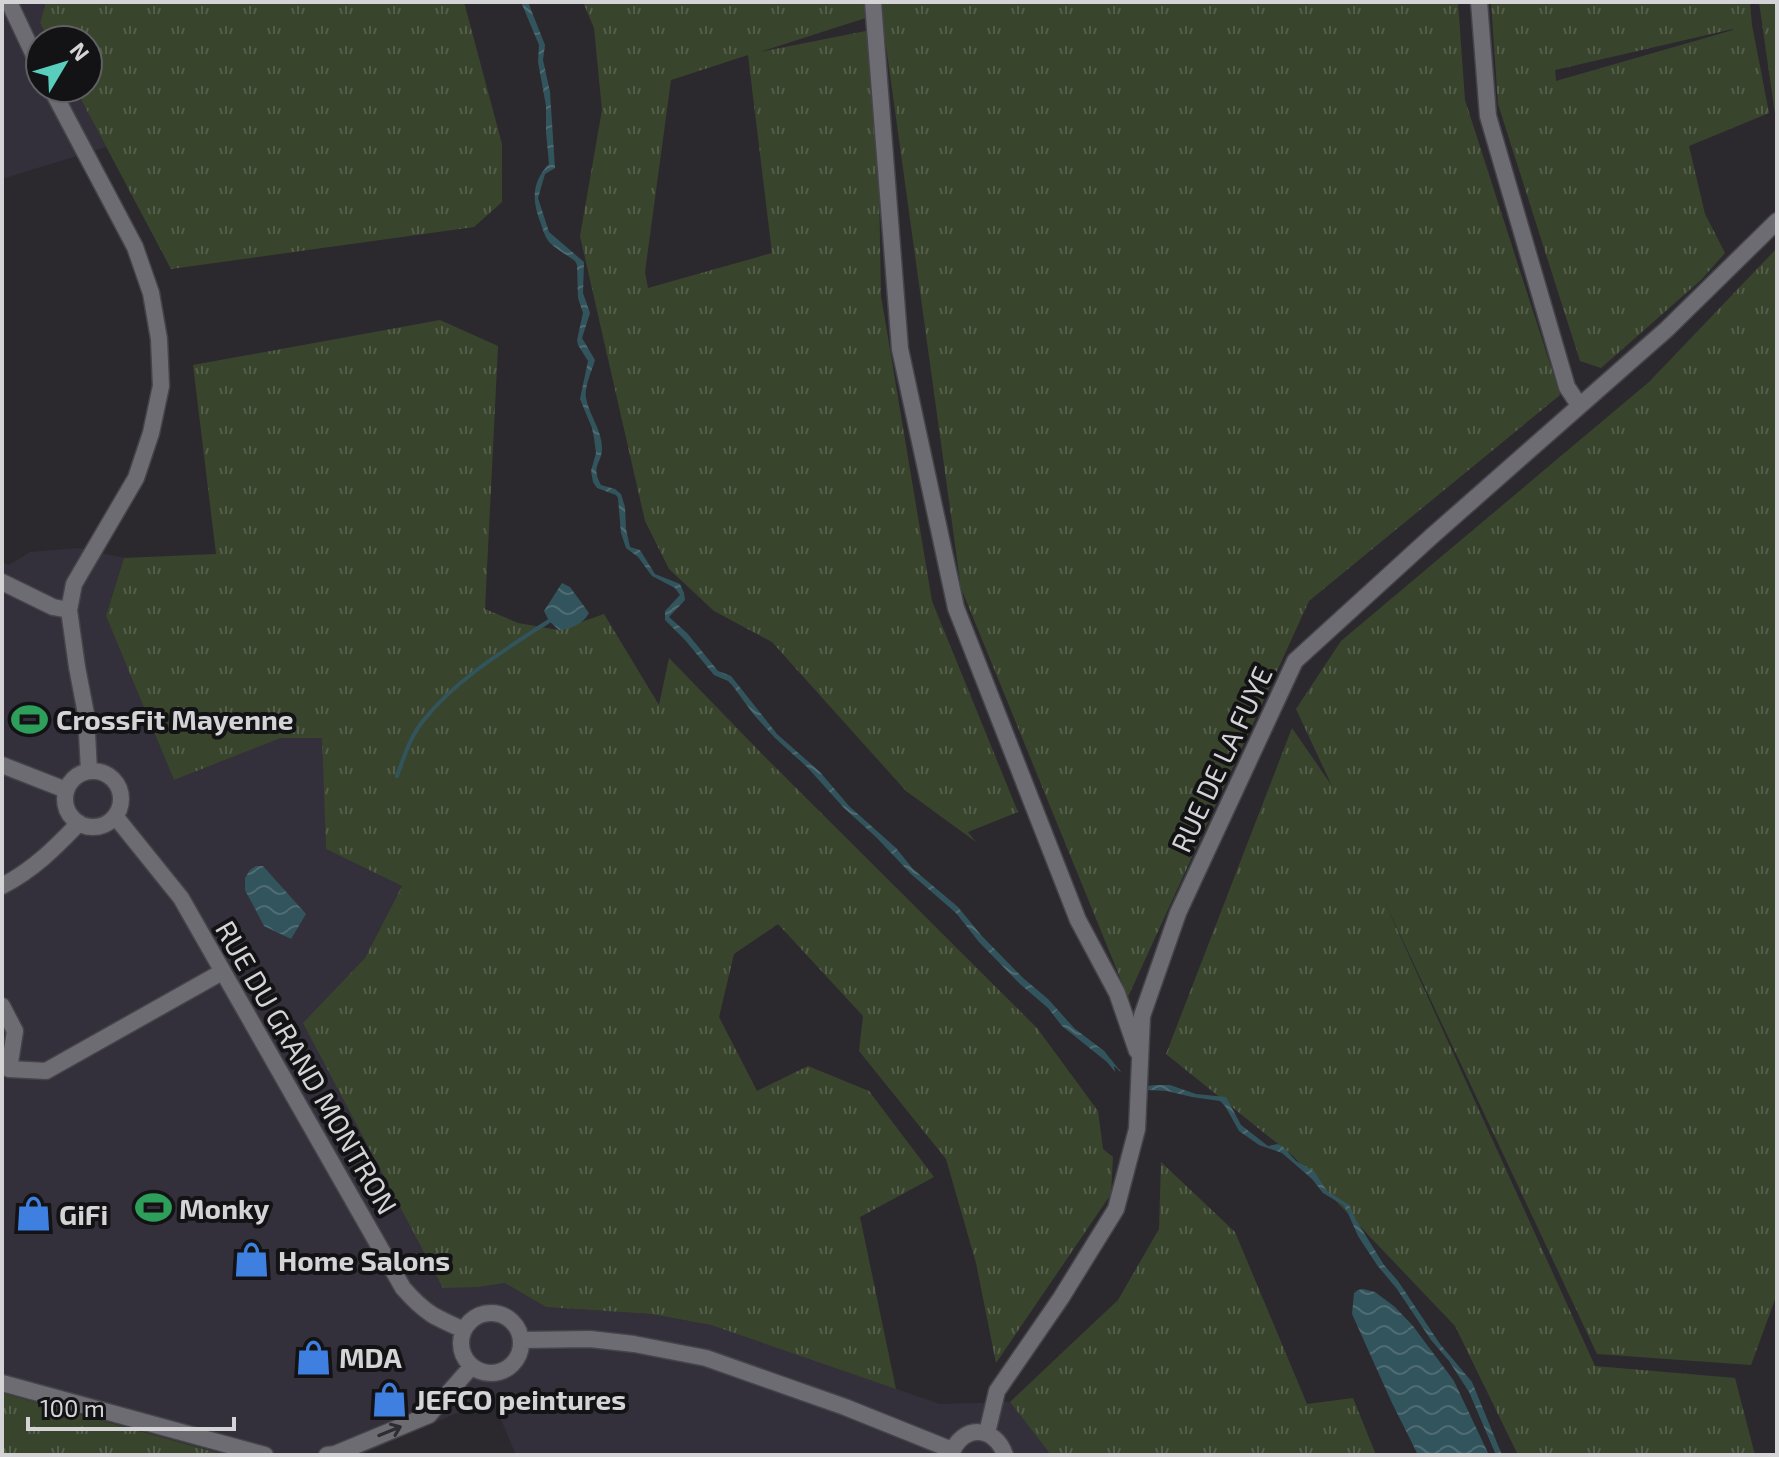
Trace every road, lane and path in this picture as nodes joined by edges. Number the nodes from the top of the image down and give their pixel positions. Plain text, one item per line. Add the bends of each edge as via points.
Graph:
1 (9, 2) edge
2 (873, 2) edge
3 (1479, 2) edge
4 (24, 34) edge
5 (59, 104) edge
6 (1777, 221) edge
7 (1579, 405) junction
8 (2, 582) edge
9 (69, 610) junction
10 (2, 765) edge
11 (89, 771) junction
12 (66, 790) junction
13 (115, 816) junction
14 (79, 823) junction
15 (2, 886) edge
16 (222, 972) junction
17 (2, 1006) edge
18 (1140, 1060) junction
19 (464, 1330) junction
20 (521, 1340) junction
21 (472, 1366) junction
22 (2, 1383) edge
23 (987, 1433) junction
24 (952, 1453) edge
25 (265, 1455) edge
26 (327, 1455) edge
27 (1005, 1455) edge

1 - 4 street
2 - 18 street via 900,349 956,608 1078,920 1117,993
3 - 7 street via 1488,116 1567,387
5 - 9 street via 135,247 151,293 161,386 136,478 74,584
6 - 7 street, RUE DE LA FUYE via 1667,329
7 - 18 street, RUE DE LA FUYE via 1295,661 1178,913 1142,1016
8 - 9 street
9 - 11 street via 86,714
10 - 12 street
11 - 12 street via 75,777
11 - 13 street via 114,781 120,798
12 - 14 street via 67,808
13 - 14 street via 102,825
13 - 16 street, RUE DU GRAND MONTRON via 181,898
14 - 15 street via 41,861
16 - 17 street via 46,1071 9,1069 15,1031
16 - 19 street, RUE DU GRAND MONTRON via 403,1288 420,1308
18 - 23 street, RUE DE LA FUYE via 1137,1129 1116,1209 997,1391
19 - 20 street via 477,1316 496,1314 513,1323
19 - 21 street via 462,1349
20 - 21 street via 518,1356 506,1369 489,1373
20 - 24 street via 590,1339 706,1358 845,1407
26 -> 21 street via 429,1415
22 - 25 street
23 - 24 street via 962,1437
23 - 27 street

